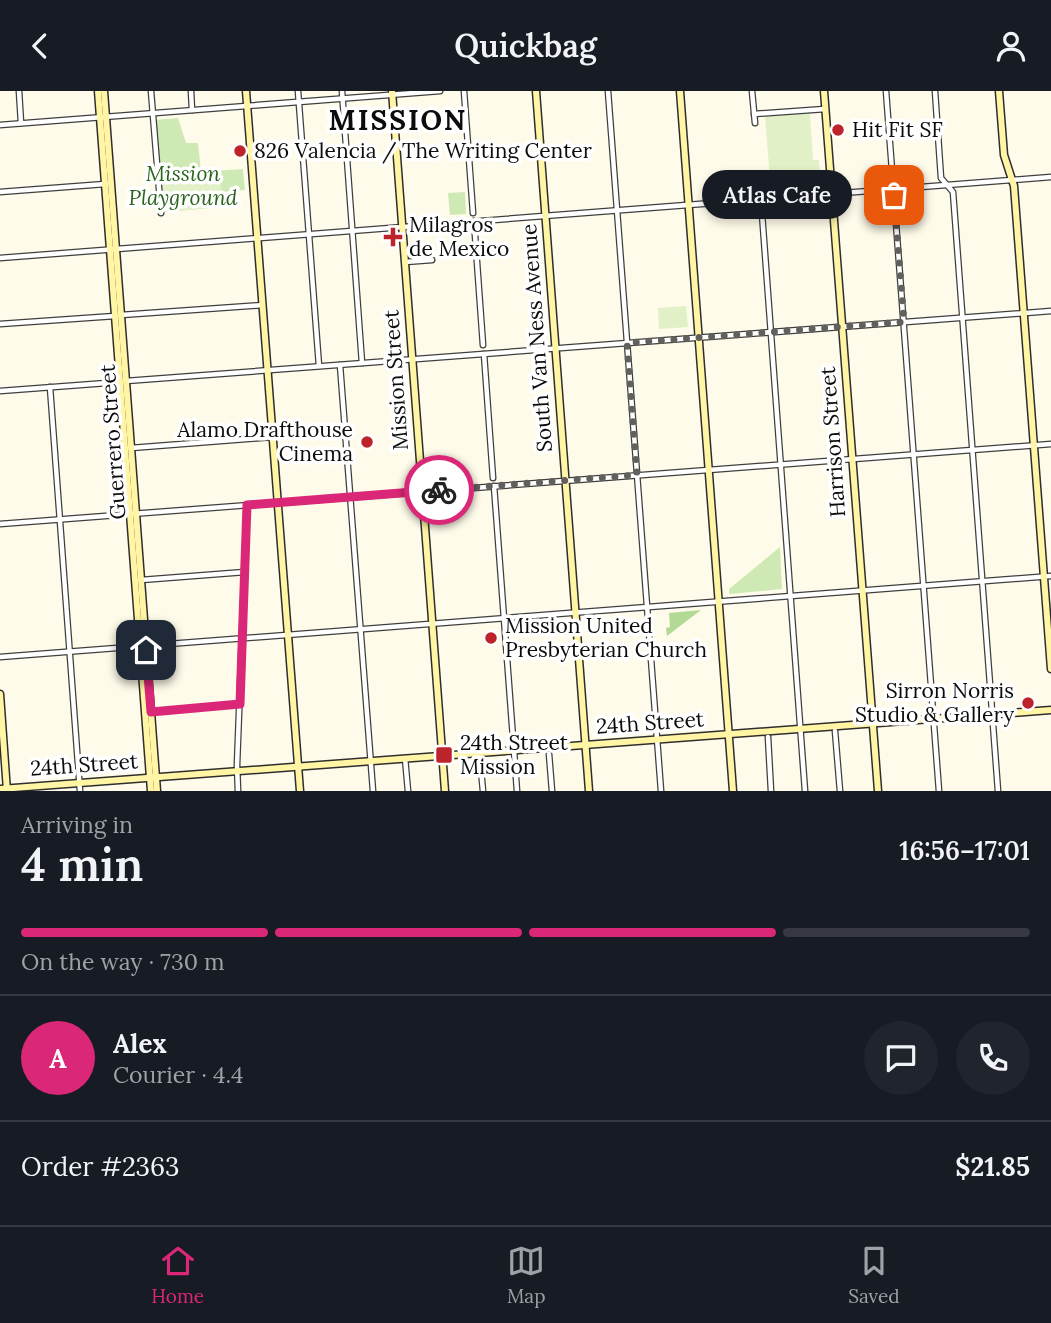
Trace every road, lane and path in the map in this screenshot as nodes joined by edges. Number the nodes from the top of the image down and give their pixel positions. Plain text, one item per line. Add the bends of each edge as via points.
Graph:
1 (19, 91) edge
2 (97, 91) edge
3 (104, 91) edge
4 (151, 91) edge
5 (191, 91) edge
6 (246, 91) edge
7 (298, 91) edge
8 (342, 91) edge
9 (440, 91) edge
10 (464, 91) edge
11 (536, 91) edge
12 (608, 91) edge
13 (680, 91) edge
14 (752, 91) edge
15 (824, 91) edge
16 (886, 91) edge
17 (935, 91) edge
18 (999, 91) edge
19 (392, 93) edge
20 (342, 98) junction
21 (298, 102) junction
22 (247, 106) junction
23 (825, 109) junction
24 (192, 110) junction
25 (153, 113) junction
26 (754, 114) junction
27 (103, 117) junction
28 (21, 123) junction
29 (755, 123) dead end
30 (0, 125) edge
31 (1051, 177) edge
32 (1012, 180) junction
33 (105, 184) junction
34 (947, 185) junction
35 (893, 190) junction
36 (0, 192) edge
37 (832, 194) junction
38 (761, 200) junction
39 (688, 205) junction
40 (617, 210) junction
41 (161, 212) dead end
42 (473, 212) dead end
43 (546, 216) junction
44 (474, 221) junction
45 (402, 227) junction
46 (352, 231) junction
47 (308, 234) junction
48 (257, 238) junction
49 (112, 249) junction
50 (0, 258) edge
51 (432, 260) dead end
52 (405, 262) junction
53 (262, 305) junction
54 (1051, 310) edge
55 (1023, 313) junction
56 (118, 316) junction
57 (962, 317) junction
58 (904, 322) junction
59 (0, 324) edge
60 (842, 327) junction
61 (770, 331) junction
62 (699, 337) junction
63 (627, 343) junction
64 (483, 345) dead end
65 (556, 348) junction
66 (484, 353) junction
67 (412, 359) junction
68 (362, 363) junction
69 (340, 365) junction
70 (319, 366) junction
71 (268, 370) junction
72 (123, 381) junction
73 (50, 387) junction
74 (0, 391) edge
75 (273, 437) junction
76 (1051, 444) edge
77 (1034, 445) junction
78 (131, 448) junction
79 (972, 449) junction
80 (914, 454) junction
81 (852, 459) junction
82 (781, 464) junction
83 (709, 469) junction
84 (637, 475) junction
85 (493, 478) dead end
86 (566, 480) junction
87 (494, 486) junction
88 (422, 491) junction
89 (350, 497) junction
90 (278, 503) junction
91 (247, 505) junction
92 (133, 514) junction
93 (59, 519) junction
94 (0, 524) edge
95 (245, 572) junction
96 (1048, 577) edge
97 (141, 580) junction
98 (982, 582) junction
99 (924, 586) junction
100 (862, 591) junction
101 (791, 596) junction
102 (719, 602) junction
103 (647, 607) junction
104 (576, 613) junction
105 (504, 618) junction
106 (433, 624) junction
107 (361, 629) junction
108 (288, 635) junction
109 (242, 639) junction
110 (143, 646) junction
111 (69, 652) junction
112 (0, 657) edge
113 (1051, 669) edge
114 (0, 694) edge
115 (240, 704) junction
116 (1051, 709) edge
117 (151, 712) junction
118 (992, 714) junction
119 (934, 718) junction
120 (874, 723) junction
121 (800, 729) junction
122 (835, 731) dead end
123 (729, 734) junction
124 (768, 737) dead end
125 (657, 740) junction
126 (586, 745) junction
127 (514, 750) junction
128 (550, 754) dead end
129 (443, 756) junction
130 (405, 758) junction
131 (480, 759) dead end
132 (371, 761) junction
133 (298, 767) junction
134 (237, 771) junction
135 (153, 778) junction
136 (80, 787) edge
137 (5, 790) edge
138 (150, 791) edge
139 (157, 791) edge
140 (239, 791) edge
141 (300, 791) edge
142 (373, 791) edge
143 (408, 791) edge
144 (445, 791) edge
145 (483, 791) edge
146 (517, 791) edge
147 (552, 791) edge
148 (589, 791) edge
149 (662, 791) edge
150 (733, 791) edge
151 (771, 791) edge
152 (805, 791) edge
153 (840, 791) edge
154 (878, 791) edge
155 (939, 791) edge
156 (998, 791) edge

1 - 28 street
2 - 27 street, Guerrero Street
3 - 27 street, Guerrero Street
4 - 25 street
5 - 24 street
6 - 22 street
7 - 21 street
8 - 20 street
9 - 19 street
10 - 42 street
11 - 43 street, South Van Ness Avenue
12 - 40 street
13 - 39 street
14 - 26 street
15 - 23 street, Harrison Street
16 - 35 street
17 - 34 street via 941,178
18 - 32 street via 1004,155
19 - 20 street
19 - 45 street, Mission Street
20 - 21 street
20 - 46 street
21 - 22 street
21 - 47 street
22 - 24 street
22 - 48 street
23 - 26 street
23 - 37 street, Harrison Street
24 - 25 street
25 - 27 street
25 - 41 street
26 - 29 street
27 - 28 street
27 - 33 street, Guerrero Street
27 - 49 street, Guerrero Street
28 - 30 street
31 - 32 street
32 - 34 street
32 - 55 street
33 - 36 street
33 - 49 street, Guerrero Street
34 - 35 street
34 - 57 street via 953,192
35 - 37 street
35 - 58 street
37 - 38 street
37 - 60 street, Harrison Street
38 - 39 street
38 - 61 street
39 - 40 street
39 - 62 street
40 - 43 street
40 - 63 street
43 - 44 street
43 - 65 street, South Van Ness Avenue
44 - 45 street
44 - 64 street
45 - 46 street
45 - 52 street, Mission Street
46 - 47 street
46 - 68 street
47 - 48 street
47 - 70 street
48 - 49 street
48 - 53 street
49 - 50 street
49 - 56 street, Guerrero Street
51 - 52 street
52 - 67 street, Mission Street
53 - 56 street
53 - 71 street
54 - 55 street
55 - 57 street
55 - 77 street
56 - 59 street
56 - 72 street, Guerrero Street
57 - 58 street
57 - 79 street
58 - 60 street
58 - 80 street
60 - 61 street
60 - 81 street, Harrison Street
61 - 62 street
61 - 82 street
62 - 63 street
62 - 83 street
63 - 65 street
63 - 84 street
65 - 66 street
65 - 86 street, South Van Ness Avenue
66 - 67 street
66 - 85 street
67 - 68 street
67 - 88 street, Mission Street
68 - 69 street
69 - 70 street
69 - 89 street
70 - 71 street
71 - 72 street
71 - 75 street
72 - 73 street
72 - 78 street, Guerrero Street
72 - 92 street, Guerrero Street
73 - 74 street
73 - 93 street
75 - 78 street
75 - 90 street
76 - 77 street
77 - 79 street
77 - 96 street
78 - 92 street, Guerrero Street
79 - 80 street
79 - 98 street
80 - 81 street
80 - 99 street
81 - 82 street
81 - 100 street, Harrison Street
82 - 83 street
82 - 101 street
83 - 84 street
83 - 102 street
84 - 86 street
84 - 103 street
86 - 87 street
86 - 104 street, South Van Ness Avenue
87 - 88 street
87 - 105 street
88 - 89 street
88 - 106 street, Mission Street
89 - 90 street
89 - 107 street
90 - 91 street
90 - 108 street
91 - 92 street
91 - 95 street
92 - 93 street
92 - 97 street, Guerrero Street
92 - 110 street, Guerrero Street
93 - 94 street
93 - 111 street
95 - 97 street
95 - 109 street
96 - 98 street
96 - 113 street
97 - 110 street, Guerrero Street
98 - 99 street
98 - 118 street
99 - 100 street
99 - 119 street
100 - 101 street
100 - 120 street, Harrison Street
101 - 102 street
101 - 121 street
102 - 103 street
102 - 123 street
103 - 104 street
103 - 125 street
104 - 105 street
104 - 126 street, South Van Ness Avenue
105 - 106 street
105 - 127 street
106 - 107 street
106 - 129 street, Mission Street
107 - 108 street
107 - 132 street
108 - 109 street
108 - 133 street
109 - 110 street
109 - 115 street
110 - 111 street
110 - 117 street, Guerrero Street
110 - 135 street, Guerrero Street
111 - 112 street
111 - 136 street
114 - 137 street
115 - 117 street
115 - 134 street
116 - 118 street, 24th Street
117 - 135 street, Guerrero Street
118 - 119 street, 24th Street
118 - 156 street
119 - 120 street, 24th Street
119 - 155 street
120 - 121 street, 24th Street
120 - 154 street, Harrison Street
121 - 123 street, 24th Street
121 - 152 street
122 - 153 street
123 - 125 street, 24th Street
123 - 150 street
124 - 151 street
125 - 126 street, 24th Street
125 - 149 street
126 - 127 street, 24th Street
126 - 148 street, South Van Ness Avenue
127 - 129 street, 24th Street
127 - 146 street
128 - 147 street
129 - 130 street, 24th Street
129 - 144 street, Mission Street
130 - 132 street, 24th Street
130 - 143 street
131 - 145 street
132 - 133 street, 24th Street
132 - 142 street
133 - 134 street, 24th Street
133 - 141 street
134 - 135 street, 24th Street
134 - 140 street
135 - 136 street, 24th Street
135 - 138 street, Guerrero Street
135 - 139 street, Guerrero Street
136 - 137 street, 24th Street

